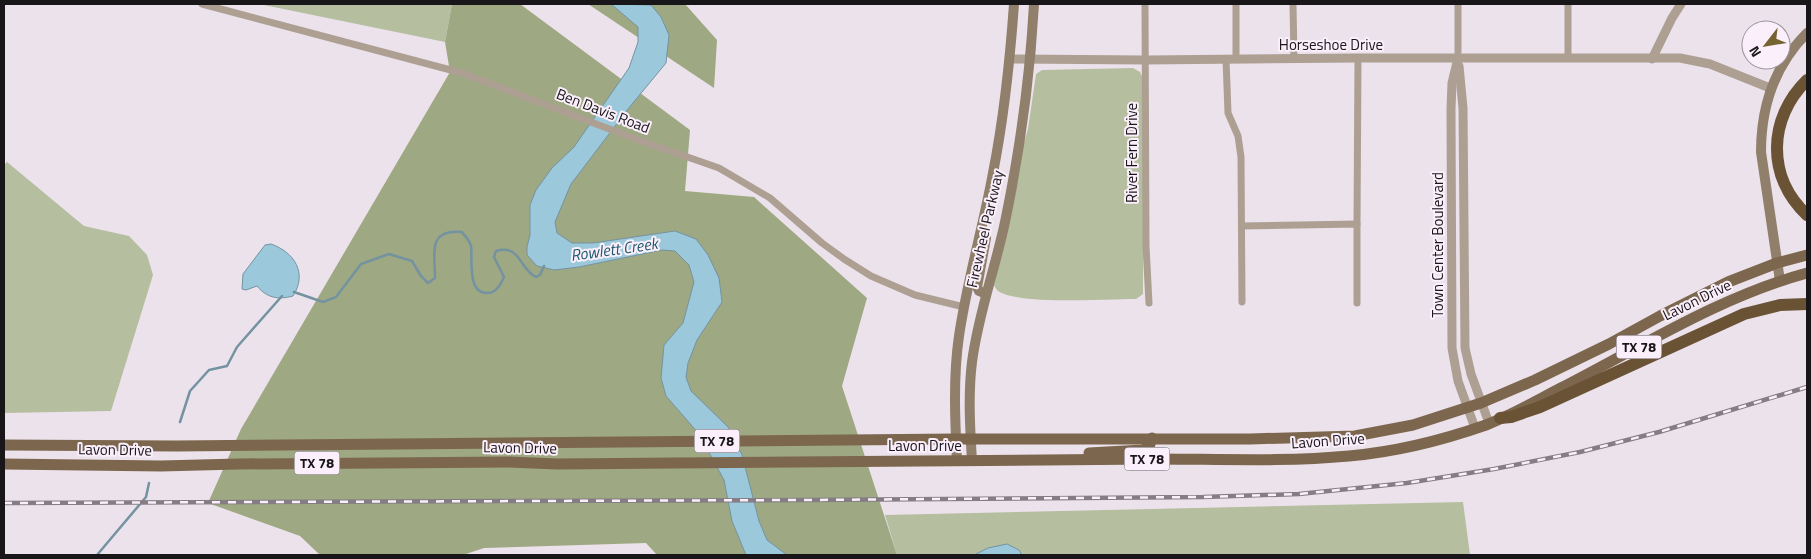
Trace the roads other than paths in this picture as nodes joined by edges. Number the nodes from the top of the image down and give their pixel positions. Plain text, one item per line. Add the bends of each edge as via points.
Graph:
1 (202, 4) edge
2 (1014, 4) edge
3 (1034, 4) edge
4 (1145, 4) edge
5 (1236, 4) edge
6 (1293, 4) edge
7 (1458, 4) edge
8 (1568, 4) edge
9 (1680, 4) edge
10 (1807, 33) edge
11 (1568, 57) junction
12 (1294, 58) junction
13 (1358, 58) junction
14 (1458, 58) junction
15 (1010, 59) junction
16 (1226, 59) junction
17 (1236, 59) junction
18 (1652, 59) junction
19 (1030, 60) junction
20 (1146, 60) junction
21 (1807, 80) edge
22 (1770, 88) junction
23 (994, 173) junction
24 (1807, 215) edge
25 (1357, 224) junction
26 (1242, 226) junction
27 (1807, 255) edge
28 (1777, 263) junction
29 (1807, 273) edge
30 (1780, 280) junction
31 (986, 294) junction
32 (1242, 302) dead end
33 (1357, 302) dead end
34 (1149, 303) dead end
35 (1807, 304) edge
36 (964, 307) junction
37 (1481, 403) junction
38 (1468, 408) junction
39 (1495, 421) junction
40 (1475, 428) junction
41 (1152, 438) junction
42 (956, 439) junction
43 (971, 439) junction
44 (4, 445) edge
45 (1070, 460) junction
46 (957, 461) junction
47 (972, 461) junction
48 (4, 464) edge

1 - 36 street, Ben Davis Road via 462,73 719,168 770,198 822,243 871,276 915,295
2 - 15 main road, Firewheel Parkway
3 - 19 main road, Firewheel Parkway
4 - 20 street, River Fern Drive
5 - 17 street
6 - 12 street
7 - 14 street, Town Center Boulevard
8 - 11 street
9 - 18 street
10 - 22 main road via 1788,55
11 - 14 street, Horseshoe Drive
11 - 18 street, Horseshoe Drive
12 - 13 street, Horseshoe Drive
12 - 17 street, Horseshoe Drive
13 - 14 street, Horseshoe Drive
13 - 25 street
14 - 37 street, Town Center Boulevard via 1463,108 1465,348
14 - 38 street, Town Center Boulevard via 1451,108 1452,348 1458,381
15 - 19 street, Horseshoe Drive
15 - 23 main road, Firewheel Parkway
16 - 17 street, Horseshoe Drive
16 - 20 street, Horseshoe Drive
16 - 26 street via 1228,113 1238,136 1241,157
18 - 22 street, Horseshoe Drive via 1680,58 1710,64
19 - 20 street, Horseshoe Drive
19 - 31 main road, Firewheel Parkway via 1005,222
20 - 34 street, River Fern Drive
21 - 24 highway via 1785,109 1777,151 1783,181 1790,196
22 - 28 main road via 1761,152
23 - 31 main road via 992,207 977,287
23 - 36 main road, Firewheel Parkway
25 - 26 street
25 - 33 street
26 - 32 street
27 - 28 main road, Lavon Drive / TX 78
28 - 30 main road
28 - 37 main road, Lavon Drive / TX 78 via 1711,289 1609,344
29 - 30 main road, Lavon Drive / TX 78
30 - 39 main road, Lavon Drive / TX 78 via 1706,311
31 - 43 main road, Firewheel Parkway via 972,362
35 - 39 highway via 1780,304 1744,314 1540,407
36 - 42 main road, Firewheel Parkway via 955,371
37 - 38 main road, Lavon Drive / TX 78
37 - 39 street, Town Center Boulevard
38 - 40 street, Town Center Boulevard
38 - 41 main road, Lavon Drive / TX 78 via 1413,425 1355,436
39 - 40 main road, Lavon Drive / TX 78
40 - 45 main road, Lavon Drive / TX 78 via 1402,448 1350,456 1247,460
41 - 43 main road, Lavon Drive / TX 78
41 - 45 main road via 1150,447 1143,450 1088,453
42 - 43 main road, Lavon Drive / TX 78
42 - 44 main road, Lavon Drive / TX 78
42 - 46 main road, Firewheel Parkway
43 - 47 main road, Firewheel Parkway
45 - 47 main road, Lavon Drive / TX 78
46 - 47 main road, Lavon Drive / TX 78
46 - 48 main road, Lavon Drive / TX 78

